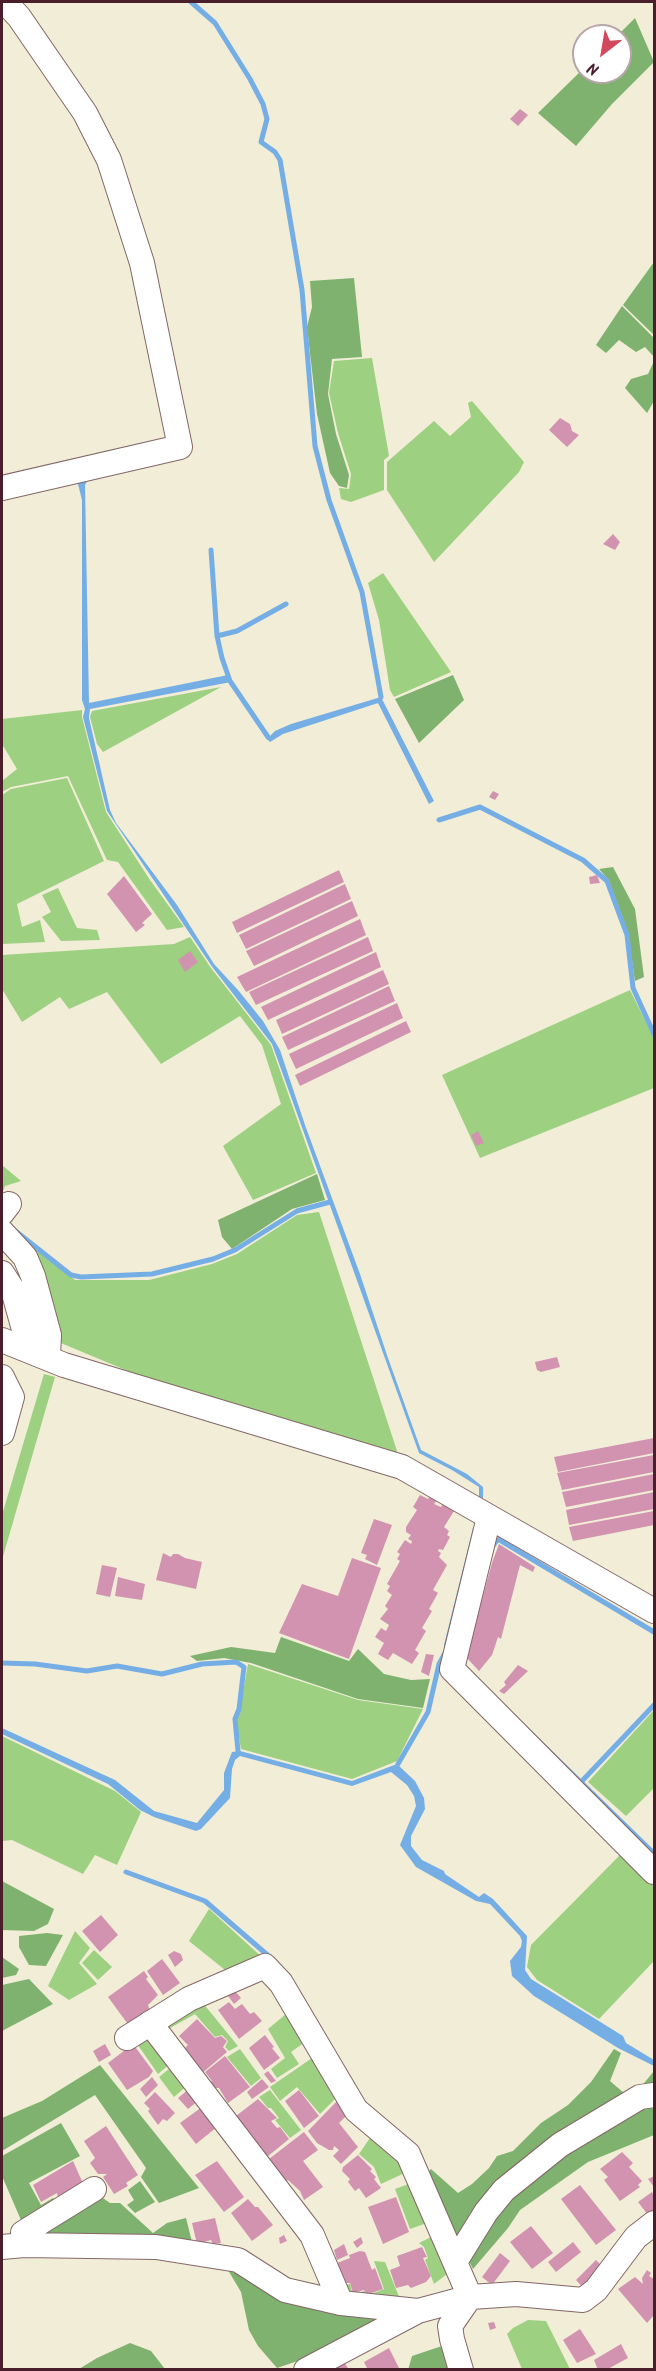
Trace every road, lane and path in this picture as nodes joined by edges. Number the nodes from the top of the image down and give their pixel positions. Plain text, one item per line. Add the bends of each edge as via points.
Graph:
1 (5, 2) edge
2 (2, 488) edge
3 (2, 1232) edge
4 (2, 1273) edge
5 (2, 1340) edge
6 (39, 1355) junction
7 (2, 1377) edge
8 (2, 1433) edge
9 (489, 1517) junction
10 (654, 1611) edge
11 (654, 1872) edge
12 (150, 2023) junction
13 (127, 2038) dead end
14 (654, 2095) edge
15 (94, 2189) dead end
16 (654, 2223) edge
17 (13, 2246) edge
18 (455, 2262) junction
19 (470, 2296) junction
20 (341, 2302) junction
21 (418, 2310) junction
22 (306, 2370) edge
23 (461, 2370) edge

1 - 2 street via 85,113 110,160 142,263 180,447
3 - 6 street via 25,1257 33,1276 49,1335
4 - 6 street via 13,1290
5 - 6 street
6 - 9 street via 402,1467
7 - 8 street via 12,1397
9 - 10 street
9 - 11 street via 452,1669
12 - 13 street
12 - 18 street via 189,1999 265,1966 281,1983 356,2110 408,2154
12 - 20 street via 312,2235
14 - 18 street via 640,2097 560,2145 504,2190
15 - 17 street via 23,2233
16 - 19 street via 636,2237 584,2300 516,2294
17 - 20 street via 156,2247 238,2260 285,2290
18 - 19 street
19 - 21 street
19 - 23 street via 450,2326
20 - 21 street
21 - 22 street

